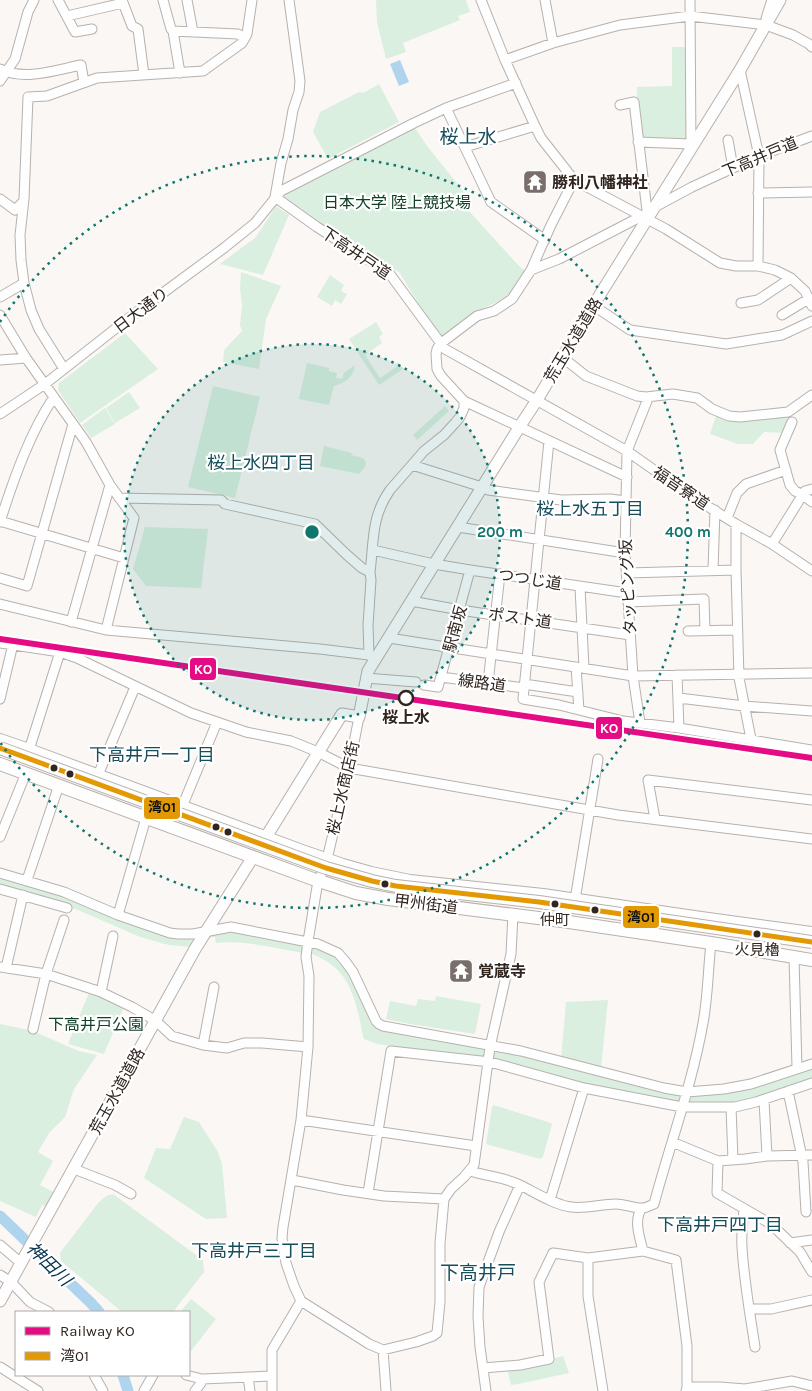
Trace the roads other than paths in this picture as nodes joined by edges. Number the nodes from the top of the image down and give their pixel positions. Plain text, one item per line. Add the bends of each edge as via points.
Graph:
1 (34, 0) edge
2 (58, 0) edge
3 (164, 0) edge
4 (188, 0) edge
5 (252, 0) edge
6 (289, 0) edge
7 (481, 0) edge
8 (546, 0) edge
9 (690, 0) edge
10 (772, 0) edge
11 (780, 0) edge
12 (122, 2) edge
13 (67, 16) junction
14 (690, 16) junction
15 (766, 25) junction
16 (92, 29) dead end
17 (173, 31) junction
18 (193, 32) junction
19 (245, 38) junction
20 (552, 43) junction
21 (812, 47) edge
22 (505, 60) junction
23 (3, 70) edge
24 (740, 70) junction
25 (180, 73) junction
26 (144, 75) junction
27 (0, 81) edge
28 (84, 82) junction
29 (516, 83) junction
30 (620, 105) dead end
31 (446, 108) junction
32 (535, 126) junction
33 (812, 136) edge
34 (728, 140) dead end
35 (638, 142) junction
36 (691, 146) junction
37 (465, 147) junction
38 (759, 156) junction
39 (733, 168) junction
40 (574, 180) junction
41 (812, 192) edge
42 (758, 193) junction
43 (275, 197) junction
44 (0, 199) edge
45 (23, 202) junction
46 (655, 208) junction
47 (645, 218) junction
48 (545, 240) junction
49 (758, 266) junction
50 (531, 270) junction
51 (791, 278) junction
52 (24, 283) junction
53 (810, 295) edge
54 (0, 297) edge
55 (741, 303) dead end
56 (594, 306) junction
57 (0, 315) edge
58 (782, 316) dead end
59 (812, 321) edge
60 (440, 344) junction
61 (562, 357) junction
62 (26, 358) junction
63 (0, 360) edge
64 (64, 369) junction
65 (45, 384) junction
66 (812, 395) edge
67 (54, 397) junction
68 (464, 400) junction
69 (537, 400) junction
70 (646, 401) dead end
71 (0, 414) edge
72 (792, 422) dead end
73 (73, 424) junction
74 (520, 426) junction
75 (549, 441) junction
76 (628, 451) junction
77 (412, 465) junction
78 (786, 470) junction
79 (627, 477) junction
80 (110, 485) junction
81 (482, 487) junction
82 (812, 490) edge
83 (803, 495) junction
84 (543, 497) junction
85 (119, 498) junction
86 (626, 501) junction
87 (812, 502) edge
88 (715, 510) junction
89 (727, 518) junction
90 (0, 521) edge
91 (736, 524) junction
92 (458, 527) junction
93 (42, 533) junction
94 (539, 539) junction
95 (772, 544) junction
96 (92, 548) junction
97 (373, 550) junction
98 (625, 553) junction
99 (124, 558) junction
100 (434, 564) junction
101 (470, 570) junction
102 (713, 570) junction
103 (736, 570) junction
104 (812, 571) edge
105 (370, 572) junction
106 (626, 573) junction
107 (500, 574) junction
108 (0, 578) edge
109 (535, 580) junction
110 (580, 587) junction
111 (628, 598) junction
112 (411, 601) junction
113 (0, 604) edge
114 (460, 610) junction
115 (496, 614) junction
116 (531, 620) junction
117 (71, 622) junction
118 (582, 627) junction
119 (106, 630) junction
120 (737, 630) junction
121 (688, 631) dead end
122 (705, 631) junction
123 (630, 635) junction
124 (389, 638) junction
125 (0, 643) edge
126 (13, 644) junction
127 (450, 648) junction
128 (60, 652) junction
129 (492, 655) junction
130 (372, 658) junction
131 (526, 659) junction
132 (580, 668) junction
133 (812, 673) edge
134 (677, 674) junction
135 (739, 674) junction
136 (633, 676) junction
137 (441, 677) junction
138 (366, 678) junction
139 (488, 683) junction
140 (524, 686) junction
141 (135, 687) junction
142 (438, 687) joint
143 (578, 692) junction
144 (0, 698) edge
145 (678, 698) junction
146 (744, 706) junction
147 (580, 710) junction
148 (812, 711) edge
149 (360, 712) junction
150 (217, 722) junction
151 (640, 722) junction
152 (679, 728) junction
153 (751, 739) junction
154 (0, 740) edge
155 (0, 748) edge
156 (29, 750) junction
157 (812, 750) edge
158 (318, 752) junction
159 (0, 756) edge
160 (598, 759) dead end
161 (0, 764) edge
162 (349, 768) junction
163 (26, 773) junction
164 (98, 776) junction
165 (59, 785) junction
166 (812, 800) edge
167 (182, 806) junction
168 (589, 810) junction
169 (146, 818) junction
170 (655, 819) junction
171 (266, 837) junction
172 (0, 838) edge
173 (812, 838) edge
174 (313, 854) junction
175 (253, 857) junction
176 (326, 859) junction
177 (343, 865) junction
178 (0, 873) edge
179 (305, 876) junction
180 (27, 880) junction
181 (319, 881) junction
182 (337, 887) junction
183 (0, 889) edge
184 (23, 896) junction
185 (575, 900) junction
186 (67, 908) dead end
187 (513, 914) junction
188 (118, 915) junction
189 (64, 920) dead end
190 (206, 932) junction
191 (812, 935) edge
192 (113, 936) dead end
193 (308, 941) junction
194 (812, 942) edge
195 (711, 943) junction
196 (743, 948) junction
197 (812, 950) edge
198 (794, 957) junction
199 (812, 958) edge
200 (3, 968) edge
201 (46, 974) junction
202 (214, 987) dead end
203 (101, 992) junction
204 (156, 1021) junction
205 (33, 1028) dead end
206 (203, 1045) junction
207 (490, 1046) junction
208 (308, 1047) junction
209 (488, 1062) junction
210 (812, 1064) edge
211 (797, 1068) junction
212 (812, 1083) edge
213 (584, 1088) junction
214 (788, 1091) junction
215 (687, 1092) junction
216 (764, 1100) junction
217 (682, 1107) junction
218 (731, 1107) junction
219 (302, 1120) junction
220 (378, 1131) junction
221 (672, 1142) junction
222 (476, 1146) junction
223 (812, 1155) edge
224 (767, 1156) junction
225 (802, 1156) junction
226 (733, 1160) junction
227 (718, 1161) junction
228 (74, 1169) junction
229 (470, 1170) junction
230 (292, 1180) junction
231 (520, 1185) junction
232 (368, 1193) junction
233 (131, 1194) dead end
234 (444, 1199) junction
235 (550, 1200) junction
236 (642, 1208) junction
237 (744, 1209) junction
238 (806, 1212) dead end
239 (812, 1240) edge
240 (790, 1242) junction
241 (0, 1246) edge
242 (643, 1251) junction
243 (588, 1258) junction
244 (21, 1263) junction
245 (812, 1272) edge
246 (0, 1275) edge
247 (11, 1282) junction
248 (0, 1300) edge
249 (301, 1300) junction
250 (812, 1300) edge
251 (749, 1309) junction
252 (48, 1311) edge
253 (755, 1347) dead end
254 (383, 1350) junction
255 (0, 1367) edge
256 (483, 1368) junction
257 (95, 1376) edge
258 (152, 1376) edge
259 (190, 1376) edge
260 (272, 1376) junction
261 (248, 1377) junction
262 (202, 1379) junction
263 (812, 1386) edge
264 (687, 1389) edge
265 (745, 1390) edge
266 (38, 1391) edge
267 (103, 1391) edge
268 (144, 1391) edge
269 (195, 1391) edge
270 (250, 1391) edge
271 (272, 1391) edge
272 (386, 1391) edge
273 (486, 1391) edge
274 (603, 1391) edge

1 - 23 street via 16,59
2 - 13 street
3 - 17 street
4 - 18 street
5 - 19 street
6 - 43 street via 300,81
7 - 22 street
8 - 20 street
9 - 14 street
10 - 15 street
11 - 15 main road, 荒玉水道道路
12 - 13 street
12 - 26 street via 132,26 138,29
13 - 16 street via 75,32
14 - 15 street
14 - 20 street via 620,25
14 - 36 street
15 - 21 street via 793,35
15 - 24 main road, 荒玉水道道路
17 - 18 street
17 - 25 street
18 - 19 street via 238,34
19 - 25 street via 203,71
20 - 22 street
22 - 29 street
23 - 27 street
23 - 28 street via 28,75 81,65
24 - 36 main road, 荒玉水道道路
24 - 38 street
25 - 26 street
26 - 28 street
28 - 45 street via 47,96 28,97
29 - 31 street
29 - 32 street
30 - 35 street via 634,102
31 - 37 street
31 - 43 street via 281,191
32 - 37 street
32 - 40 street
33 - 38 street, 下高井戸道
34 - 39 street
35 - 36 street
35 - 47 street
36 - 46 main road, 荒玉水道道路
37 - 48 street via 491,202
38 - 39 street, 下高井戸道
38 - 42 street
39 - 46 street, 下高井戸道
40 - 47 street
40 - 48 street
41 - 42 street
42 - 49 street
43 - 60 street, 下高井戸道 via 389,273
43 - 64 street, 日大通り via 255,223
44 - 45 street via 15,210
45 - 52 street via 20,235
46 - 47 main road, 荒玉水道道路
47 - 49 street via 720,263
47 - 50 street via 559,260
47 - 56 main road, 荒玉水道道路
48 - 50 street
49 - 51 street
50 - 60 street via 512,299 476,316
51 - 53 street
51 - 55 street via 758,300
52 - 54 street
52 - 64 street via 39,329
53 - 58 street
56 - 59 street via 630,330 726,344 782,335
56 - 61 main road, 荒玉水道道路
57 - 62 street
60 - 68 street via 436,354 437,369
60 - 69 street, 福音寮道
61 - 66 street via 586,376 637,396 673,394 697,398 729,416 788,412
61 - 69 main road, 荒玉水道道路
62 - 63 street
62 - 65 street
64 - 65 street, 日大通り
65 - 67 street
65 - 71 street, 日大通り
67 - 73 street
67 - 90 street via 12,484
68 - 74 street
68 - 77 street via 460,417
69 - 74 main road, 荒玉水道道路
69 - 76 street, 福音寮道
70 - 76 street, タッピング坂
72 - 78 street via 780,450
73 - 80 street
73 - 93 street
74 - 75 street
74 - 81 main road, 荒玉水道道路
75 - 79 street
75 - 84 street
76 - 79 street, タッピング坂
76 - 88 street, 福音寮道
77 - 81 street
77 - 97 street via 379,508
78 - 83 street via 790,485
78 - 89 street via 746,484 737,493
79 - 86 street, タッピング坂
80 - 85 street
80 - 96 street
81 - 84 street
81 - 92 main road, 荒玉水道道路
82 - 83 street
83 - 87 street
83 - 95 street
84 - 86 street
84 - 94 street
85 - 99 street via 134,518
85 - 105 street via 220,500 225,504 315,524
86 - 98 street, タッピング坂
88 - 89 street, 福音寮道
88 - 102 street
89 - 91 street, 福音寮道
90 - 93 street
91 - 95 street, 福音寮道
91 - 103 street
92 - 94 street
92 - 100 main road, 荒玉水道道路
93 - 96 street
93 - 108 street via 27,586
94 - 98 street
94 - 109 street
95 - 104 street, 福音寮道
96 - 99 street
96 - 117 street
97 - 100 street, つつじ道
97 - 105 street
98 - 106 street, タッピング坂
99 - 119 street
100 - 101 street, つつじ道
100 - 112 main road, 荒玉水道道路
101 - 107 street, つつじ道
101 - 114 street, 駅南坂
102 - 103 street
102 - 106 street
103 - 120 street
105 - 130 street via 368,626
106 - 111 street, タッピング坂
107 - 109 street, つつじ道
107 - 115 street
109 - 110 street, つつじ道
109 - 116 street
110 - 111 street, つつじ道
110 - 118 street
111 - 122 street, つつじ道 via 704,599
111 - 123 street, タッピング坂
112 - 114 street, ポスト道
112 - 124 main road, 荒玉水道道路
113 - 117 street
114 - 115 street, ポスト道
114 - 127 street, 駅南坂
115 - 116 street, ポスト道
115 - 129 street
116 - 118 street, ポスト道
116 - 131 street
117 - 119 street
118 - 123 street, ポスト道
118 - 132 street
119 - 130 street via 320,649
120 - 122 street
120 - 135 street
121 - 122 street
123 - 136 street, タッピング坂
124 - 127 street
124 - 130 main road, 荒玉水道道路
125 - 126 street
126 - 128 street
126 - 144 street
127 - 129 street
127 - 137 street, 駅南坂
128 - 141 street
128 - 156 street
129 - 131 street
129 - 139 street
130 - 138 main road, 荒玉水道道路
131 - 132 street
131 - 140 street
132 - 136 street
132 - 143 street
133 - 135 street
134 - 135 street
134 - 136 street
134 - 145 street
135 - 146 street
136 - 151 street, タッピング坂
137 - 139 street, 線路道
137 - 142 street, 駅南坂
138 - 142 street, 線路道
138 - 149 main road, 荒玉水道道路
139 - 140 street, 線路道
140 - 143 street, 線路道
140 - 147 street, 線路道 via 523,699
141 - 150 street
141 - 164 street
143 - 147 street
145 - 146 street
145 - 152 street
146 - 148 street
146 - 153 street
147 - 151 street, 線路道
149 - 158 main road via 342,714
149 - 162 street, 桜上水商店街
150 - 158 street via 291,741
150 - 167 street
151 - 152 street, 線路道
152 - 153 street, 線路道
153 - 157 street, 線路道
154 - 156 highway, 甲州街道
155 - 194 highway, bridge via 326,868 372,881
156 - 164 highway, 甲州街道
158 - 162 street
158 - 171 main road
159 - 197 highway via 324,876 370,889
160 - 168 street
161 - 163 highway, 甲州街道
162 - 168 street
162 - 176 street, 桜上水商店街
163 - 165 highway, 甲州街道
163 - 172 street
164 - 167 highway, 甲州街道
165 - 169 highway, 甲州街道
165 - 180 street
166 - 170 street via 648,780
167 - 171 highway, 甲州街道
168 - 170 street
168 - 185 street
169 - 175 highway, 甲州街道
169 - 188 street
170 - 173 street
171 - 174 highway, 甲州街道
174 - 176 highway, 甲州街道
174 - 179 highway
175 - 179 highway, 甲州街道
175 - 190 main road, 荒玉水道道路
176 - 177 highway, 甲州街道
176 - 181 street, 桜上水商店街
177 - 182 highway
177 - 185 highway, 甲州街道 via 410,881
178 - 180 street
179 - 181 highway, 甲州街道
180 - 188 street
181 - 182 highway, 甲州街道
181 - 193 street, 桜上水商店街
182 - 187 highway, 甲州街道 via 388,899
183 - 184 street
184 - 186 street
184 - 200 street
185 - 191 highway, 甲州街道
187 - 195 highway, 甲州街道
187 - 207 street via 511,954
188 - 190 street via 170,933
189 - 201 street
190 - 193 street via 231,927
190 - 204 main road, 荒玉水道道路
192 - 203 street
193 - 207 street via 338,953 345,961 379,1024
193 - 208 street, 桜上水商店街
195 - 196 highway, 甲州街道
195 - 215 street via 704,1021
196 - 198 highway, 甲州街道
196 - 199 main road
198 - 199 highway, 甲州街道
198 - 211 street
200 - 201 street
201 - 203 street
201 - 205 street
202 - 206 street
203 - 204 street
204 - 206 street via 172,1036
204 - 228 main road, 荒玉水道道路
206 - 208 street via 227,1048 244,1043 262,1043
207 - 209 street
207 - 215 street
208 - 219 street, 桜上水商店街
209 - 213 street
209 - 220 street via 391,1051
209 - 222 street
210 - 211 street
211 - 215 street via 750,1084
212 - 214 street
213 - 217 street
213 - 235 street
214 - 216 street
214 - 225 street
215 - 217 street
216 - 218 street
216 - 224 street
217 - 218 street
217 - 221 street
218 - 226 street
219 - 220 street
219 - 230 street, 桜上水商店街
220 - 222 street
220 - 232 street
221 - 227 street
221 - 236 street via 654,1204
222 - 229 street via 474,1165
223 - 225 street
224 - 225 street
224 - 226 street
225 - 238 street
226 - 227 street
227 - 237 street via 717,1193
228 - 233 street
228 - 244 main road, 荒玉水道道路
229 - 231 street
229 - 234 street
230 - 232 street
230 - 249 street, 桜上水商店街 via 282,1238 286,1263
231 - 235 street
231 - 256 street via 479,1287
232 - 234 street
234 - 254 street via 437,1333
235 - 236 street via 579,1208 611,1204
236 - 242 street via 638,1221
237 - 240 street via 771,1224
237 - 251 street via 742,1245
239 - 240 street
240 - 245 street
241 - 244 street
242 - 243 street
242 - 264 street via 676,1260 686,1339
243 - 256 street via 553,1253 539,1282 549,1359
243 - 274 street via 588,1296 597,1376
244 - 247 main road, 荒玉水道道路
246 - 247 street
247 - 248 main road, 荒玉水道道路
247 - 252 street via 30,1302
249 - 254 street
249 - 260 street via 272,1350
250 - 251 street via 771,1309
251 - 253 street
254 - 272 street
255 - 266 street
256 - 273 street
257 - 267 street
258 - 268 street
259 - 262 street
260 - 261 street
260 - 271 street
261 - 262 street
261 - 270 street
262 - 269 street
263 - 265 street via 792,1381
264 - 265 street via 725,1387

